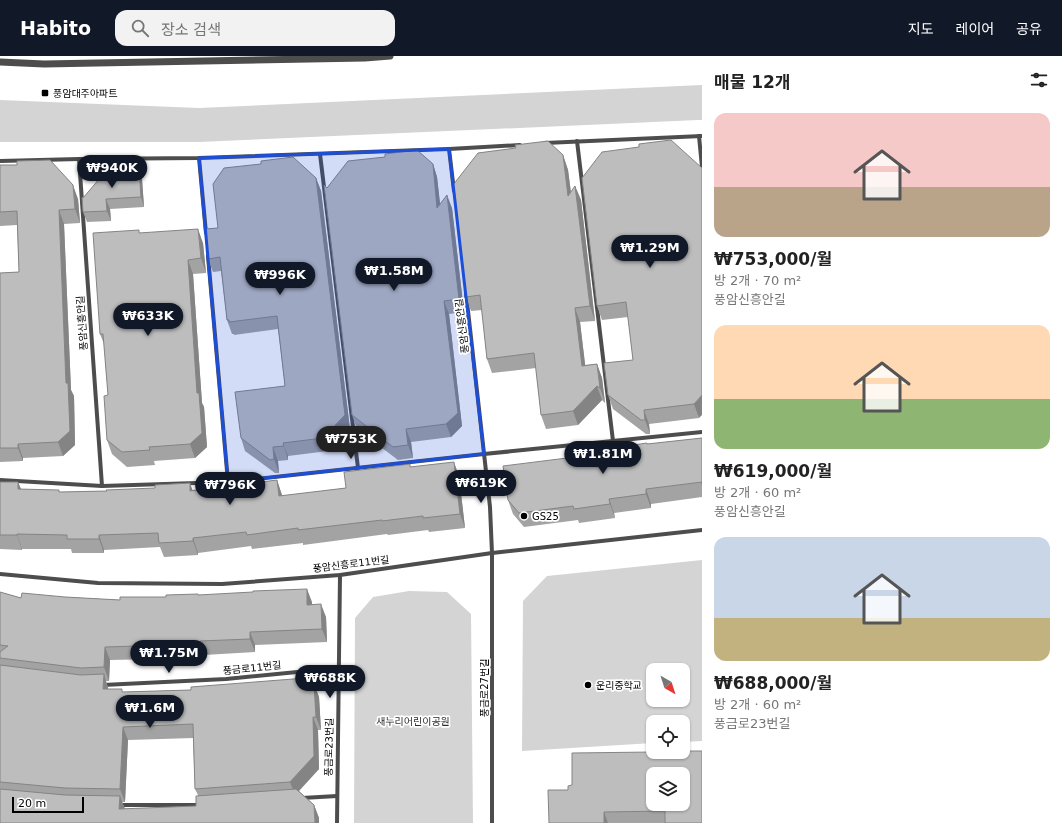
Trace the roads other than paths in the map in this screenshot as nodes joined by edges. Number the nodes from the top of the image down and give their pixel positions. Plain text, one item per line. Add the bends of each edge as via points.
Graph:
1 (390, 56) edge
2 (0, 62) edge
3 (700, 136) edge
4 (577, 142) junction
5 (537, 144) edge
6 (521, 145) edge
7 (449, 149) junction
8 (320, 154) junction
9 (199, 158) junction
10 (79, 159) junction
11 (0, 161) edge
12 (702, 167) edge
13 (455, 196) edge
14 (206, 237) edge
15 (208, 253) edge
16 (465, 290) edge
17 (702, 432) edge
18 (613, 441) junction
19 (484, 454) junction
20 (358, 468) junction
21 (0, 480) edge
22 (228, 482) junction
23 (102, 486) junction
24 (702, 530) edge
25 (492, 553) junction
26 (0, 574) edge
27 (340, 575) junction
28 (338, 668) junction
29 (102, 685) edge
30 (337, 796) junction
31 (298, 799) edge
32 (110, 805) edge
33 (205, 805) edge
34 (337, 823) edge
35 (492, 823) edge

1 - 2 street via 44,64
3 - 4 street
3 - 12 street
4 - 5 street
4 - 18 street
6 - 7 street
7 - 8 street
7 - 13 street
8 - 9 street
8 - 20 street
9 - 10 street
9 - 14 street
10 - 11 street
10 - 23 street, 풍암신흥안길
15 - 22 street
16 - 19 street, 풍암신흥안길
17 - 18 street
18 - 19 street
19 - 20 street
19 - 25 street, 풍암신흥안길
20 - 22 street
21 - 23 street
22 - 23 street
24 - 25 street, 풍암신흥로11번길
25 - 27 street, 풍암신흥로11번길
25 - 35 street, 풍금로27번길
26 - 27 street, 풍암신흥로11번길 via 98,583 222,584
27 - 28 street, 풍금로23번길
28 - 29 street, 풍금로11번길 via 226,679
28 - 30 street, 풍금로23번길
30 - 31 street
30 - 34 street, 풍금로23번길
32 - 33 street

